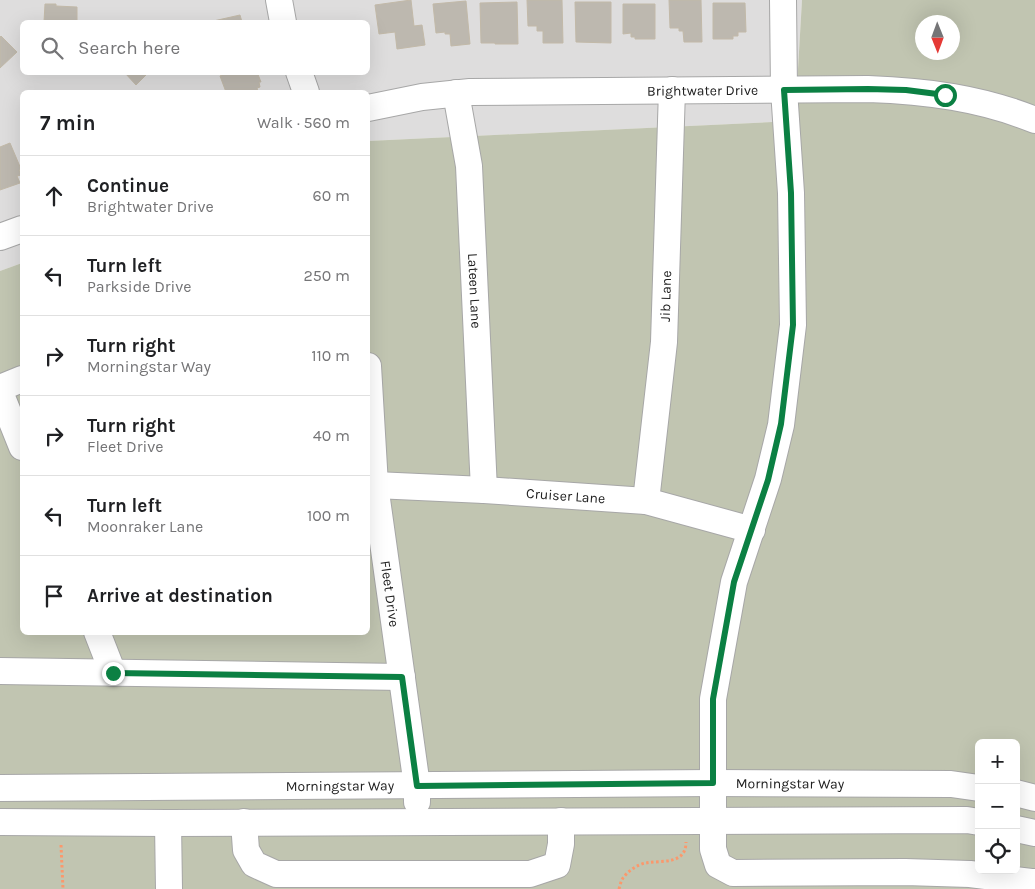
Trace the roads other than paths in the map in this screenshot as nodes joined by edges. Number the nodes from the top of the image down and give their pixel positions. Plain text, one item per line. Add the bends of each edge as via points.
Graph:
1 (279, 0) edge
2 (783, 0) edge
3 (283, 20) edge
4 (300, 75) edge
5 (305, 90) edge
6 (672, 90) junction
7 (784, 90) junction
8 (456, 94) junction
9 (370, 108) edge
10 (1035, 120) edge
11 (20, 230) edge
12 (0, 237) edge
13 (20, 380) edge
14 (0, 388) edge
15 (0, 392) edge
16 (370, 400) edge
17 (20, 443) edge
18 (375, 485) junction
19 (484, 490) junction
20 (646, 501) junction
21 (752, 530) junction
22 (98, 635) edge
23 (0, 671) edge
24 (113, 673) junction
25 (402, 677) junction
26 (713, 783) junction
27 (417, 786) junction
28 (975, 787) edge
29 (0, 788) edge
30 (1020, 794) edge
31 (1035, 798) edge
32 (713, 820) junction
33 (560, 821) junction
34 (975, 821) edge
35 (0, 822) edge
36 (244, 822) junction
37 (418, 822) junction
38 (168, 823) junction
39 (1020, 831) edge
40 (1035, 833) edge
41 (1035, 882) edge
42 (169, 889) edge

1 - 3 street
2 - 7 street
4 - 5 street
6 - 7 street, Brightwater Drive
6 - 8 street, Brightwater Drive
6 - 20 street, Jib Lane via 664,342
7 - 10 street, Brightwater Drive via 906,90 983,103
7 - 21 street via 791,193 793,325 781,424
8 - 9 street, Brightwater Drive
8 - 19 street, Lateen Lane via 468,166
11 - 12 street
13 - 14 street
15 - 17 street
16 - 18 street, Fleet Drive
18 - 19 street, Cruiser Lane
18 - 25 street, Fleet Drive
19 - 20 street, Cruiser Lane
20 - 21 street, Cruiser Lane
21 - 26 street via 734,582 713,699
22 - 24 street
23 - 24 street
24 - 25 street
25 - 27 street, Fleet Drive
26 - 27 street, Morningstar Way
26 - 28 street, Morningstar Way via 951,784
26 - 32 street
27 - 29 street, Morningstar Way
27 - 37 street, Fleet Drive
30 - 31 street
32 - 33 street
32 - 34 street
32 - 41 street via 713,849 718,865 733,873 905,872 970,874
33 - 36 street via 561,844 557,865 530,874 276,874 254,864 246,850
33 - 37 street
35 - 38 street
36 - 37 street
36 - 38 street
38 - 42 street
39 - 40 street

